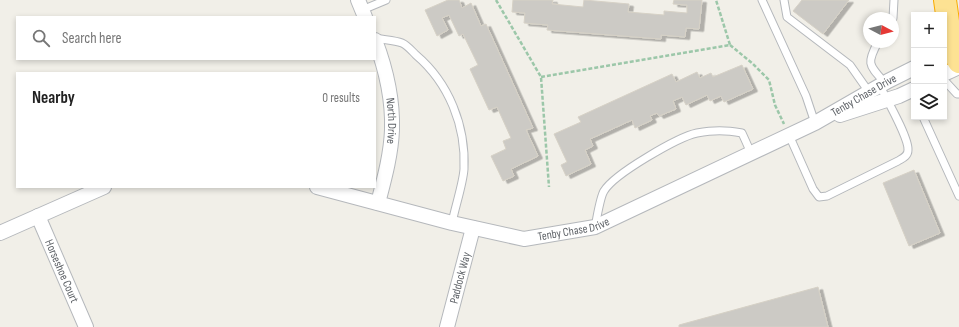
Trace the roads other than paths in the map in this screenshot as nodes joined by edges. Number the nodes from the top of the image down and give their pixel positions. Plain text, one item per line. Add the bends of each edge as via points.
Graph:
1 (386, 0) edge
2 (762, 0) edge
3 (784, 0) edge
4 (894, 0) edge
5 (945, 0) edge
6 (362, 9) edge
7 (893, 12) edge
8 (376, 39) edge
9 (376, 42) edge
10 (875, 48) edge
11 (955, 56) edge
12 (947, 69) edge
13 (911, 70) edge
14 (947, 83) edge
15 (878, 87) junction
16 (911, 93) edge
17 (959, 94) edge
18 (886, 100) junction
19 (924, 120) edge
20 (815, 123) junction
21 (789, 135) junction
22 (751, 153) junction
23 (102, 188) edge
24 (321, 188) edge
25 (959, 196) edge
26 (378, 203) junction
27 (38, 216) junction
28 (452, 223) junction
29 (595, 227) junction
30 (473, 228) junction
31 (0, 233) edge
32 (86, 327) edge
33 (447, 327) edge

1 - 6 lane
2 - 20 lane via 806,96
3 - 15 lane via 787,17
4 - 7 lane
5 - 11 highway
8 - 28 lane via 404,44 428,64 455,108 463,142 464,170
9 - 26 street, North Drive via 389,87 392,116 388,160
10 - 15 lane via 870,63
11 - 12 street
13 - 15 street, Tenby Chase Drive
14 - 17 lane
15 - 18 lane
15 - 20 street, Tenby Chase Drive
16 - 18 street, Tenby Chase Drive
18 - 20 street, Tenby Chase Drive
18 - 21 lane via 909,148 907,155 827,196 819,197 814,189
19 - 25 lane
20 - 21 street, Tenby Chase Drive
21 - 22 street, Tenby Chase Drive
22 - 29 street, Tenby Chase Drive
22 - 29 lane via 742,133 723,130 695,133 624,171 604,191
23 - 27 street
24 - 26 street, Tenby Chase Drive
26 - 28 street, Tenby Chase Drive
27 - 31 street
27 - 32 street, Horseshoe Court
28 - 30 street, Tenby Chase Drive
29 - 30 street, Tenby Chase Drive via 524,239
30 - 33 street, Paddock Way

